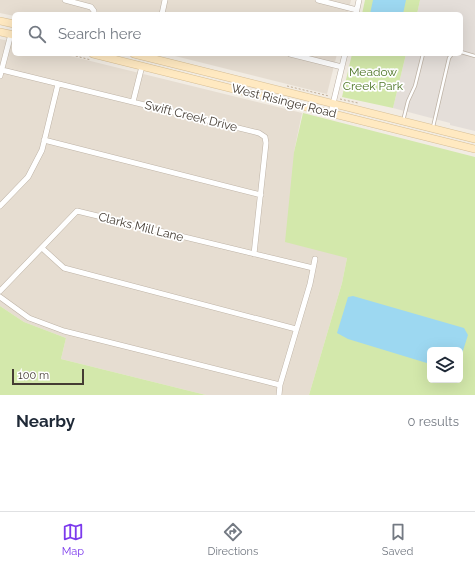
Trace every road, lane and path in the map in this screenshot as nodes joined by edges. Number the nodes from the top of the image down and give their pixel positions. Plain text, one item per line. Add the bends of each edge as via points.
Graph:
1 (65, 0) edge
2 (166, 0) edge
3 (318, 0) edge
4 (359, 0) edge
5 (94, 12) edge
6 (163, 12) edge
7 (356, 12) edge
8 (0, 21) edge
9 (12, 24) edge
10 (0, 32) edge
11 (12, 34) edge
12 (12, 37) edge
13 (463, 53) edge
14 (101, 56) edge
15 (142, 56) edge
16 (298, 56) edge
17 (345, 56) edge
18 (422, 56) edge
19 (450, 56) edge
20 (475, 56) edge
21 (142, 66) junction
22 (342, 67) junction
23 (2, 70) junction
24 (0, 76) edge
25 (58, 84) junction
26 (133, 102) junction
27 (333, 103) junction
28 (331, 112) junction
29 (403, 121) junction
30 (386, 127) junction
31 (433, 128) junction
32 (475, 139) edge
33 (44, 140) junction
34 (475, 149) edge
35 (261, 195) junction
36 (0, 206) edge
37 (42, 248) junction
38 (254, 254) junction
39 (315, 259) dead end
40 (313, 268) junction
41 (0, 291) edge
42 (0, 297) edge
43 (296, 329) junction
44 (280, 385) junction
45 (279, 395) edge

1 - 5 street via 91,7
2 - 6 street
3 - 7 street
4 - 7 street
8 - 9 main road
10 - 11 main road
12 - 23 street
13 - 20 lane
14 - 21 main road, West Risinger Road
15 - 27 main road, West Risinger Road
16 - 22 street
17 - 22 street
18 - 29 lane
19 - 31 lane
21 - 26 street
21 - 28 main road, West Risinger Road
22 - 27 street
23 - 24 street
23 - 25 street, Swift Creek Drive
25 - 26 street, Swift Creek Drive
25 - 33 street
26 - 35 street, Swift Creek Drive via 259,133 265,137
27 - 28 street
27 - 29 main road, West Risinger Road
28 - 30 main road, West Risinger Road
29 - 31 main road, West Risinger Road
30 - 31 main road via 393,126 427,134
30 - 34 main road, West Risinger Road
31 - 32 main road, West Risinger Road
33 - 35 street
33 - 36 street via 42,150 28,177
35 - 38 street, Swift Creek Drive
37 - 38 street, Clarks Mill Lane via 77,211
37 - 41 street, Clarks Mill Lane
37 - 43 street via 64,268
38 - 40 street, Clarks Mill Lane
39 - 40 street
40 - 43 street
42 - 44 street via 29,318 64,331
43 - 44 street
44 - 45 street

